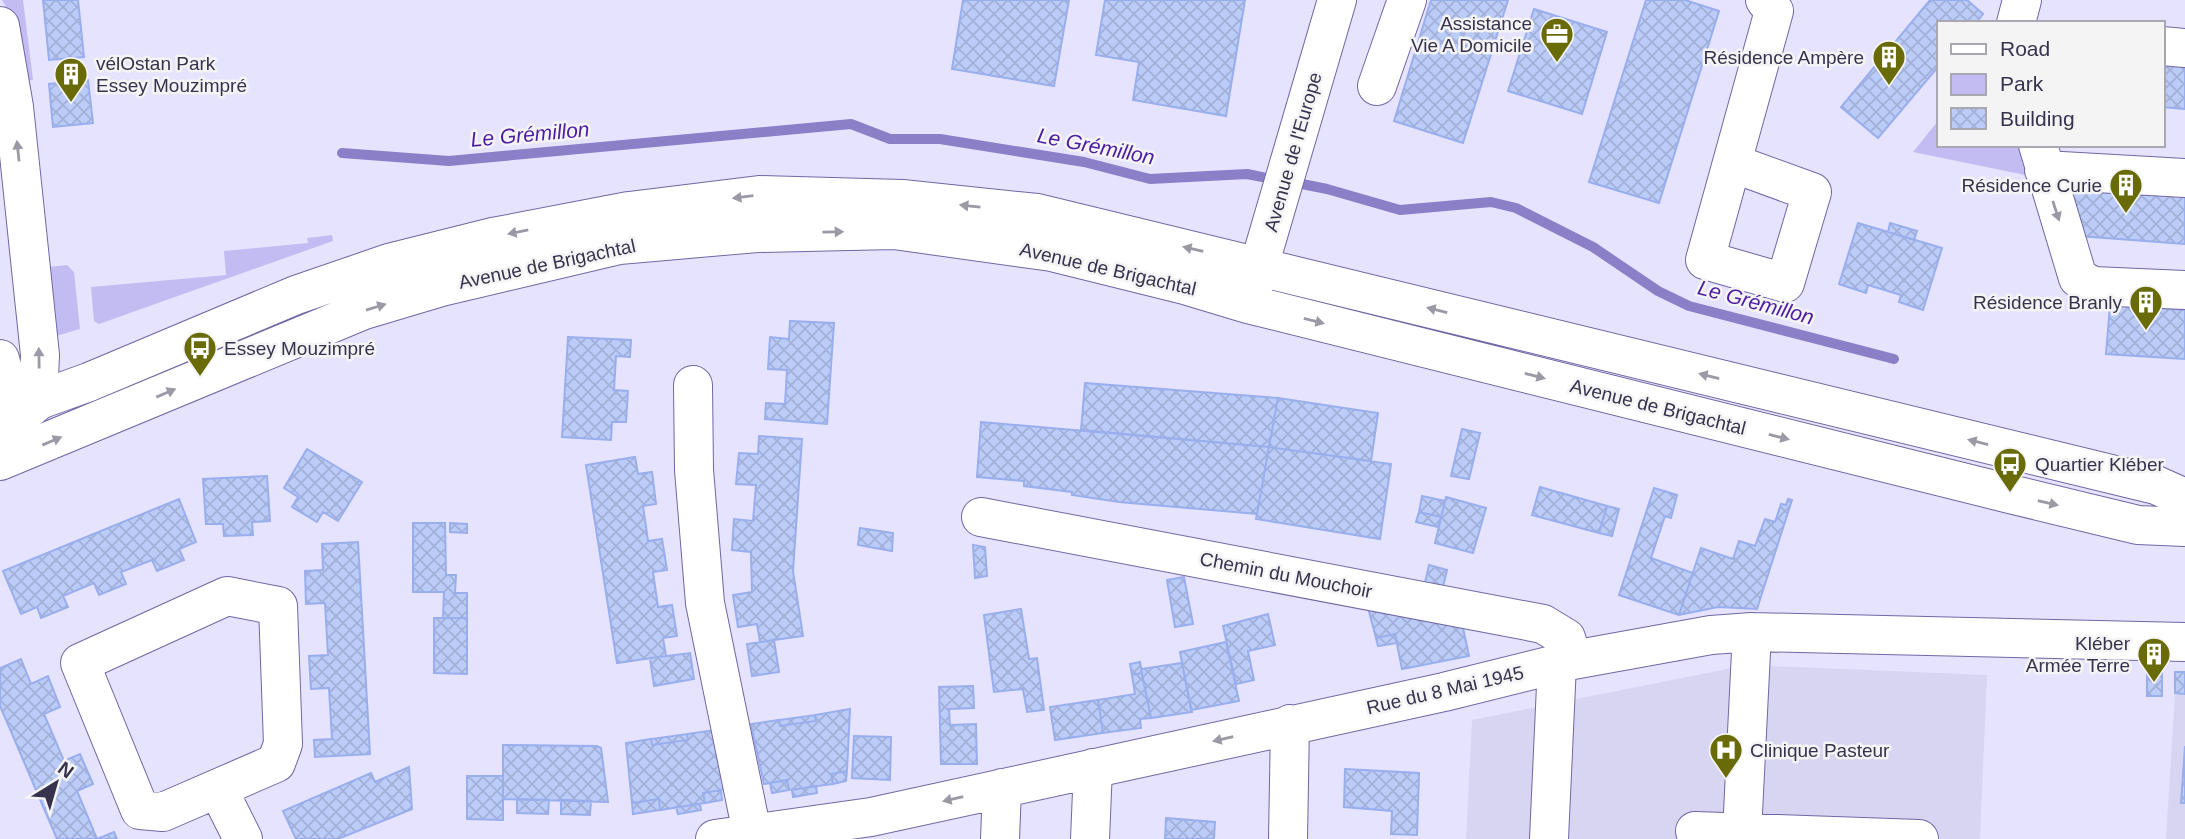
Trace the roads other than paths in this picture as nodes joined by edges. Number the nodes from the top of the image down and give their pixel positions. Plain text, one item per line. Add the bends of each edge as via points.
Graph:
1 (1337, 0) edge
2 (1407, 0) edge
3 (1765, 0) edge
4 (2021, 0) edge
5 (2016, 21) edge
6 (0, 26) edge
7 (2164, 46) edge
8 (2185, 48) edge
9 (1377, 86) dead end
10 (2041, 158) edge
11 (1732, 163) dead end
12 (2185, 178) edge
13 (1259, 264) junction
14 (2185, 290) edge
15 (1248, 304) junction
16 (0, 359) edge
17 (694, 385) dead end
18 (8, 425) edge
19 (2185, 498) edge
20 (981, 517) dead end
21 (2185, 527) edge
22 (1752, 632) junction
23 (2185, 642) edge
24 (1565, 662) junction
25 (1290, 724) junction
26 (1093, 768) junction
27 (1002, 788) junction
28 (219, 789) junction
29 (1695, 831) dead end
30 (752, 833) junction
31 (1742, 833) junction
32 (243, 839) edge
33 (715, 839) edge
34 (1000, 839) edge
35 (1090, 839) edge
36 (1288, 839) edge
37 (1549, 839) edge
38 (1919, 839) edge

1 - 13 main road, Avenue de l'Europe
2 - 9 main road
3 - 11 main road via 1774,11
4 - 5 main road
18 -> 6 main road via 40,355 14,107
7 - 8 main road
10 - 12 main road
10 -> 14 main road via 2078,278 2093,286
13 - 15 main road, Avenue de l'Europe
13 -> 18 main road, Avenue de Brigachtal via 1037,213 902,199 759,195 615,214 389,263 296,295
19 -> 13 main road, Avenue de Brigachtal via 2155,485
18 -> 15 main road, Avenue de Brigachtal via 441,287 619,245 757,233 894,230 1052,252
15 -> 21 main road, Avenue de Brigachtal via 2010,494 2138,524
16 - 18 main road
17 - 30 main road via 705,603
20 - 24 main road, Chemin du Mouchoir via 1543,624 1566,638
22 - 23 main road, Rue du 8 Mai 1945
22 - 24 main road, Rue du 8 Mai 1945 via 1711,635
22 - 31 main road
24 - 25 main road, Rue du 8 Mai 1945
24 - 37 main road
25 -> 26 main road, Rue du 8 Mai 1945
25 - 36 main road
26 - 27 main road, Rue du 8 Mai 1945
26 - 35 main road
27 -> 30 main road, Rue du 8 Mai 1945 via 871,817
27 - 34 main road
28 - 28 main road via 276,763 283,744 278,606 227,596 80,663 140,810 163,812
28 - 32 main road
29 - 31 main road
30 - 33 main road, Rue du 8 Mai 1945
31 - 38 main road

